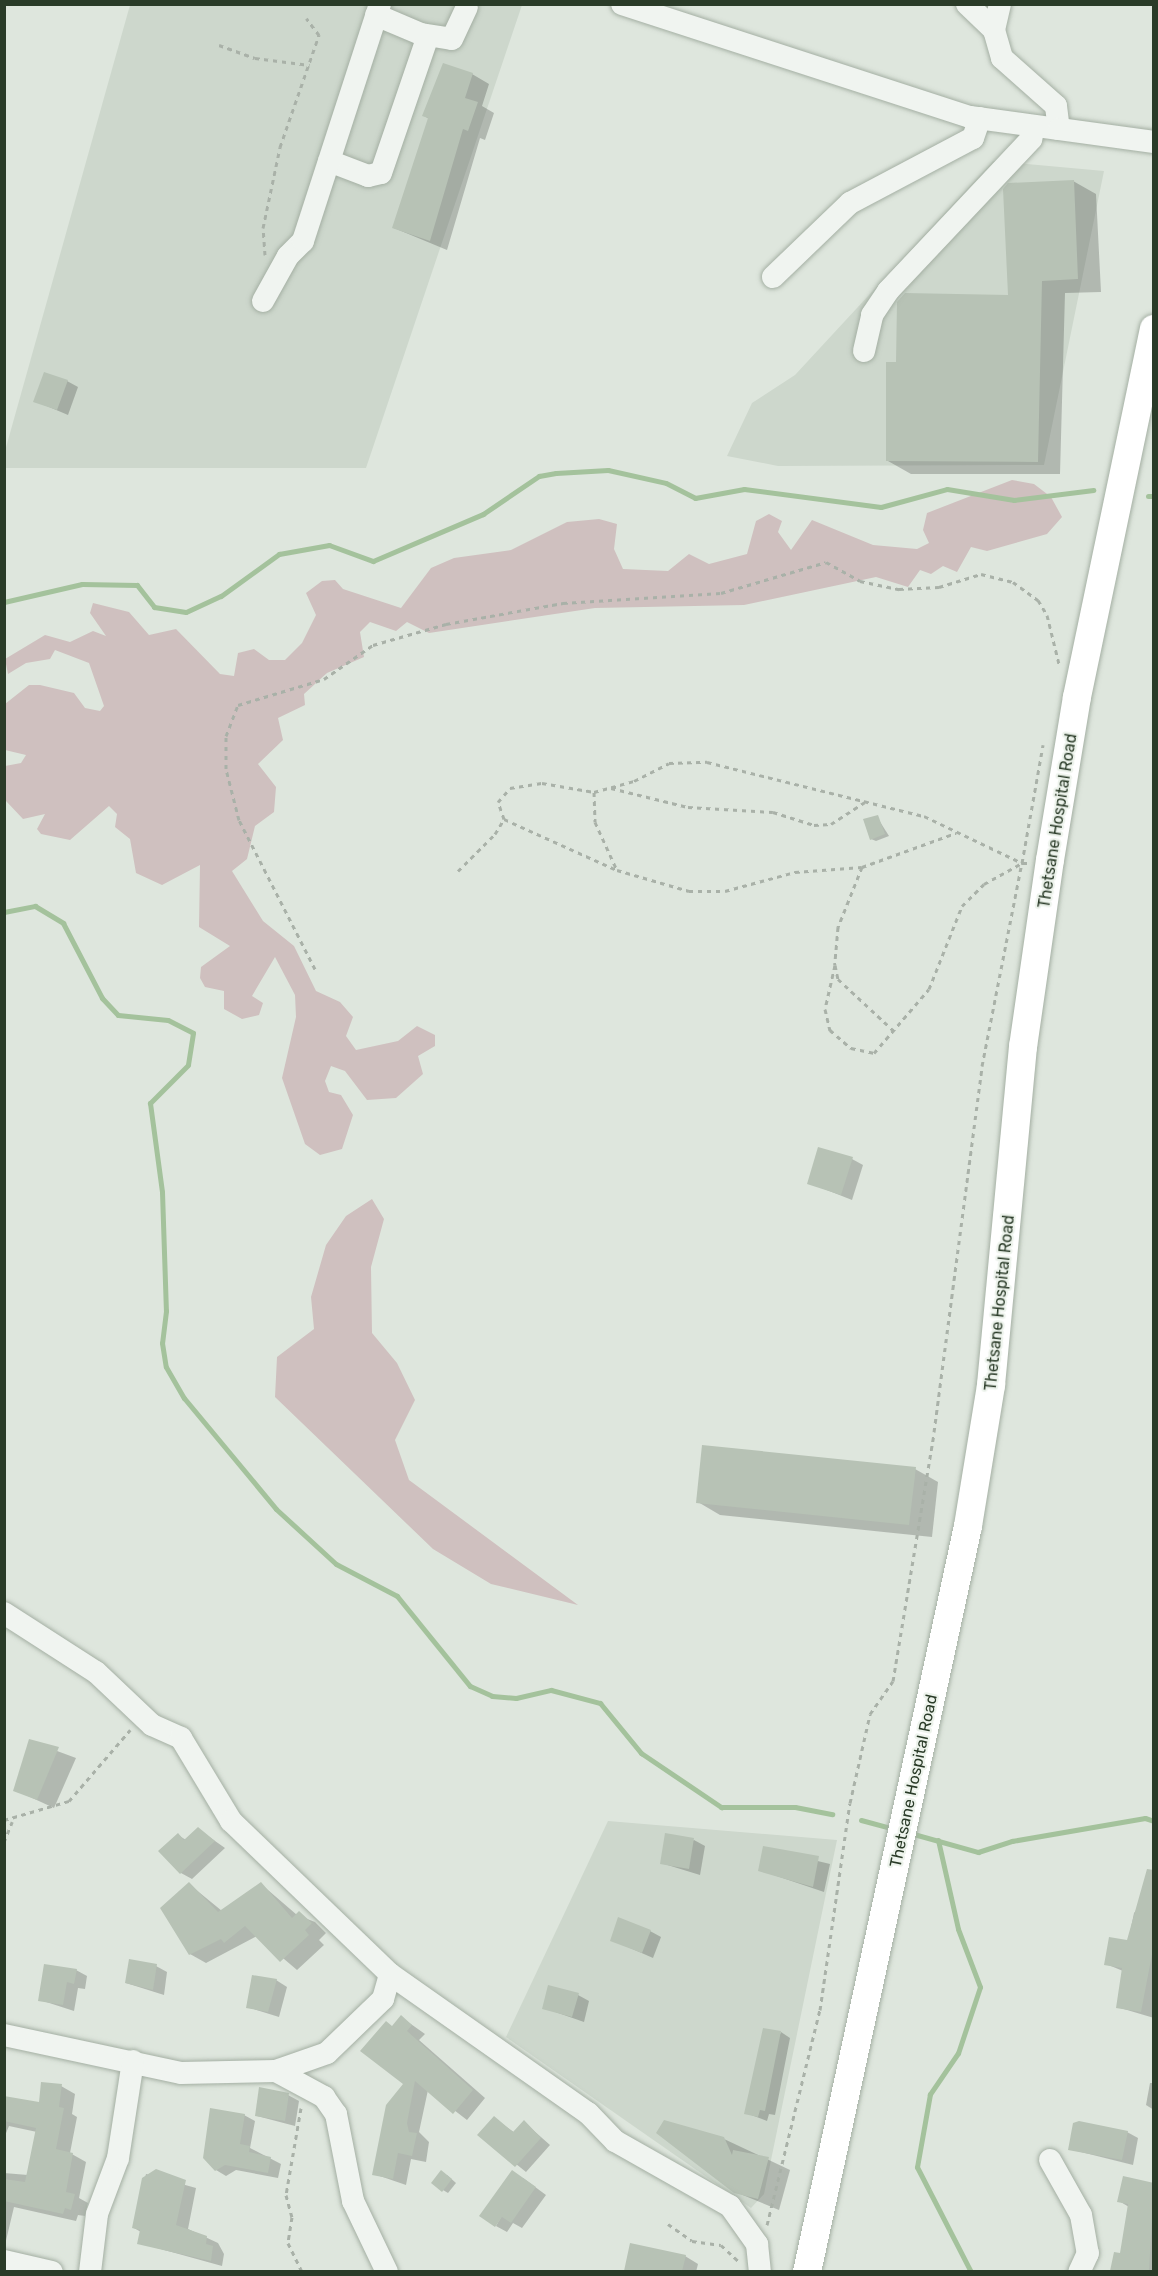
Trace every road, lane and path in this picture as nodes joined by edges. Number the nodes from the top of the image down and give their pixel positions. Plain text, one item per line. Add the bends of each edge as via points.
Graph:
1 (621, 4) edge
2 (967, 4) edge
3 (1000, 4) edge
4 (467, 7) dead end
5 (378, 10) edge
6 (306, 18) dead end
7 (994, 30) junction
8 (429, 36) junction
9 (219, 45) dead end
10 (310, 65) junction
11 (980, 118) junction
12 (1034, 126) junction
13 (1059, 129) junction
14 (1154, 142) edge
15 (329, 161) junction
16 (282, 266) junction
17 (773, 277) dead end
18 (263, 300) dead end
19 (1154, 329) edge
20 (864, 351) dead end
21 (1057, 674) dead end
22 (1046, 733) dead end
23 (610, 787) junction
24 (594, 792) junction
25 (865, 802) junction
26 (504, 819) junction
27 (956, 833) junction
28 (1036, 862) junction
29 (862, 867) junction
30 (617, 870) junction
31 (458, 871) dead end
32 (835, 965) junction
33 (315, 969) dead end
34 (895, 1032) junction
35 (4, 1613) edge
36 (152, 1725) junction
37 (4, 1820) edge
38 (12, 1822) junction
39 (4, 1842) edge
40 (390, 1974) junction
41 (4, 2035) edge
42 (133, 2061) junction
43 (276, 2071) junction
44 (310, 2087) junction
45 (1050, 2160) dead end
46 (668, 2224) dead end
47 (757, 2244) junction
48 (4, 2261) edge
49 (751, 2269) edge
50 (52, 2271) edge
51 (90, 2271) edge
52 (302, 2271) edge
53 (387, 2271) edge
54 (807, 2271) edge
55 (1079, 2271) edge

1 - 11 street via 793,63
2 - 7 street
3 - 7 street
4 - 8 street via 452,39
5 - 8 street
5 - 15 street
6 - 10 path via 319,35
7 - 13 street via 1002,58 1056,106
8 - 15 street via 381,173 368,176
9 - 10 path via 255,58
10 - 16 path via 280,147 263,228 264,255
11 - 12 street
11 - 17 street via 973,138 850,203
12 - 13 street
12 - 20 street via 1031,139 888,291 872,315
13 - 14 street
15 - 16 street via 303,241
16 - 18 street
19 - 28 main road, Thetsane Hospital Road via 1077,697
21 - 33 path via 1047,615 1038,600 1013,582 981,574 939,587 899,590 860,581 826,562 721,592 582,600 446,624 373,645 324,679 238,705 226,736 226,770 239,820
22 - 28 path
23 - 24 path
23 - 25 path via 669,763 707,762
23 - 25 path via 688,807 773,812 814,825 831,824
24 - 26 path via 542,783 510,788 498,802
24 - 30 path via 595,822
25 - 27 path via 924,816
26 - 30 path
26 - 31 path
27 - 28 path
27 - 29 path
28 - 34 path via 984,884 962,906 929,989
28 - 47 path via 982,1066 934,1432 893,1681 870,1714 840,1855 820,2010 771,2217
28 - 54 main road, Thetsane Hospital Road via 991,1385 953,1608 916,1762
29 - 30 path via 795,872 726,891 689,891
29 - 32 path via 838,927
32 - 34 path via 838,979
32 - 34 path via 825,1009 830,1030 851,1048 874,1053
35 - 36 street via 96,1672
36 - 38 path via 132,1729 116,1741 69,1801
36 - 40 street via 181,1738 231,1821
37 - 38 path
38 - 39 path
40 - 43 street via 383,1999 327,2053
40 - 47 street via 588,2112 615,2141 730,2206
41 - 42 street
42 - 43 street via 181,2073
42 - 51 street via 118,2158 97,2214
43 - 44 street
44 - 52 path via 295,2124 286,2195 292,2217 288,2243
44 - 53 street via 336,2114 353,2202
45 - 55 street via 1080,2215 1088,2253
46 - 49 path via 692,2241 721,2245
47 - 49 street
48 - 50 street

